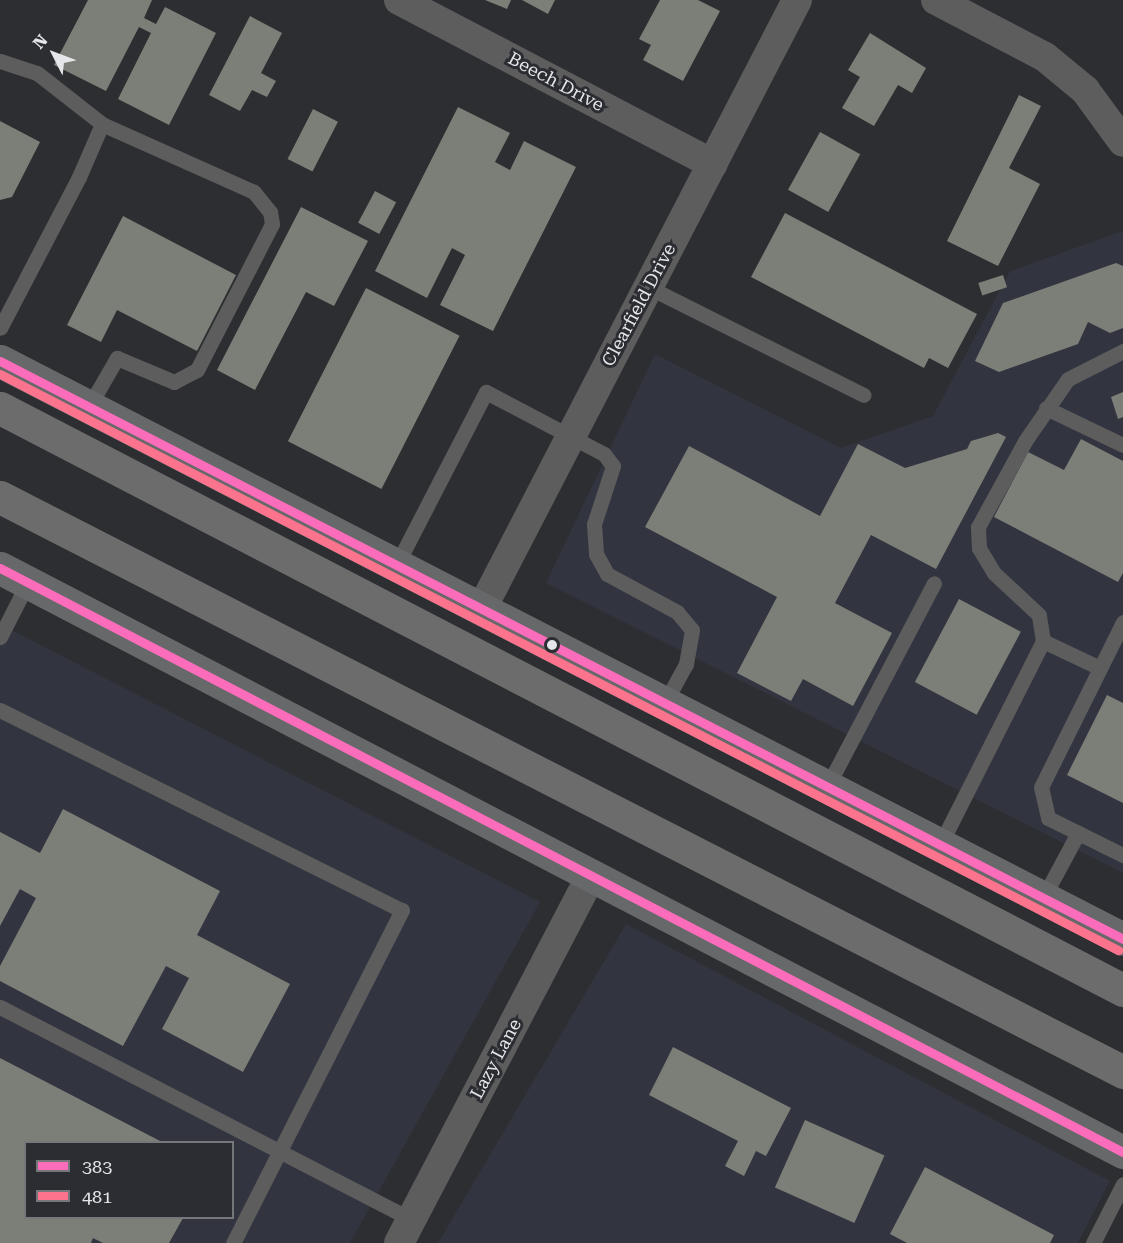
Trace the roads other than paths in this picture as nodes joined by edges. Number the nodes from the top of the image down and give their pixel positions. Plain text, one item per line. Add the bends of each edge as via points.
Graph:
1 (399, 0) edge
2 (797, 0) edge
3 (936, 0) edge
4 (0, 61) edge
5 (102, 124) junction
6 (1123, 142) edge
7 (713, 164) junction
8 (648, 287) junction
9 (0, 328) edge
10 (1123, 351) edge
11 (0, 362) edge
12 (864, 395) dead end
13 (0, 408) edge
14 (88, 408) junction
15 (1046, 408) junction
16 (570, 438) junction
17 (1123, 445) edge
18 (0, 497) edge
19 (396, 566) junction
20 (14, 575) edge
21 (934, 583) dead end
22 (481, 610) junction
23 (1123, 622) edge
24 (0, 637) edge
25 (1043, 641) junction
26 (1100, 668) junction
27 (664, 704) junction
28 (0, 710) edge
29 (827, 787) junction
30 (1078, 833) junction
31 (940, 845) junction
32 (1123, 855) edge
33 (592, 874) junction
34 (1043, 898) junction
35 (1123, 939) edge
36 (1123, 990) edge
37 (0, 1007) edge
38 (1123, 1072) edge
39 (278, 1151) junction
40 (1123, 1152) edge
41 (1123, 1184) edge
42 (405, 1232) edge
43 (233, 1243) edge
44 (1094, 1243) edge

1 - 7 street, Beech Drive
2 - 7 street, Clearfield Drive
3 - 6 street via 1046,57 1085,90
4 - 5 lane via 37,73
5 - 9 lane via 79,177
5 - 14 lane via 254,192 270,212 272,224 197,370 174,382 117,358
7 - 8 street, Clearfield Drive
8 - 12 lane
8 - 16 street, Clearfield Drive
10 - 15 lane via 1068,379
11 - 14 main road
13 - 36 highway
14 - 19 main road
15 - 17 lane
15 - 25 lane via 978,527 979,548 994,573 1040,615
16 - 19 lane via 486,392
16 - 22 street, Clearfield Drive
16 - 27 lane via 604,454 613,466 594,524 596,554 607,574 677,612 692,630 686,664
18 - 38 highway
19 - 22 main road
20 - 24 lane
20 - 33 main road
21 - 29 lane
22 - 27 main road
23 - 26 lane
25 - 26 lane
25 - 31 lane
26 - 30 lane via 1041,787 1048,819
27 - 29 main road
28 - 39 lane via 402,910
29 - 31 main road
30 - 32 lane
30 - 34 lane
31 - 34 main road
33 - 40 main road
33 - 42 street, Lazy Lane
34 - 35 main road
37 - 39 lane
39 - 42 lane
39 - 43 lane
41 - 44 lane

